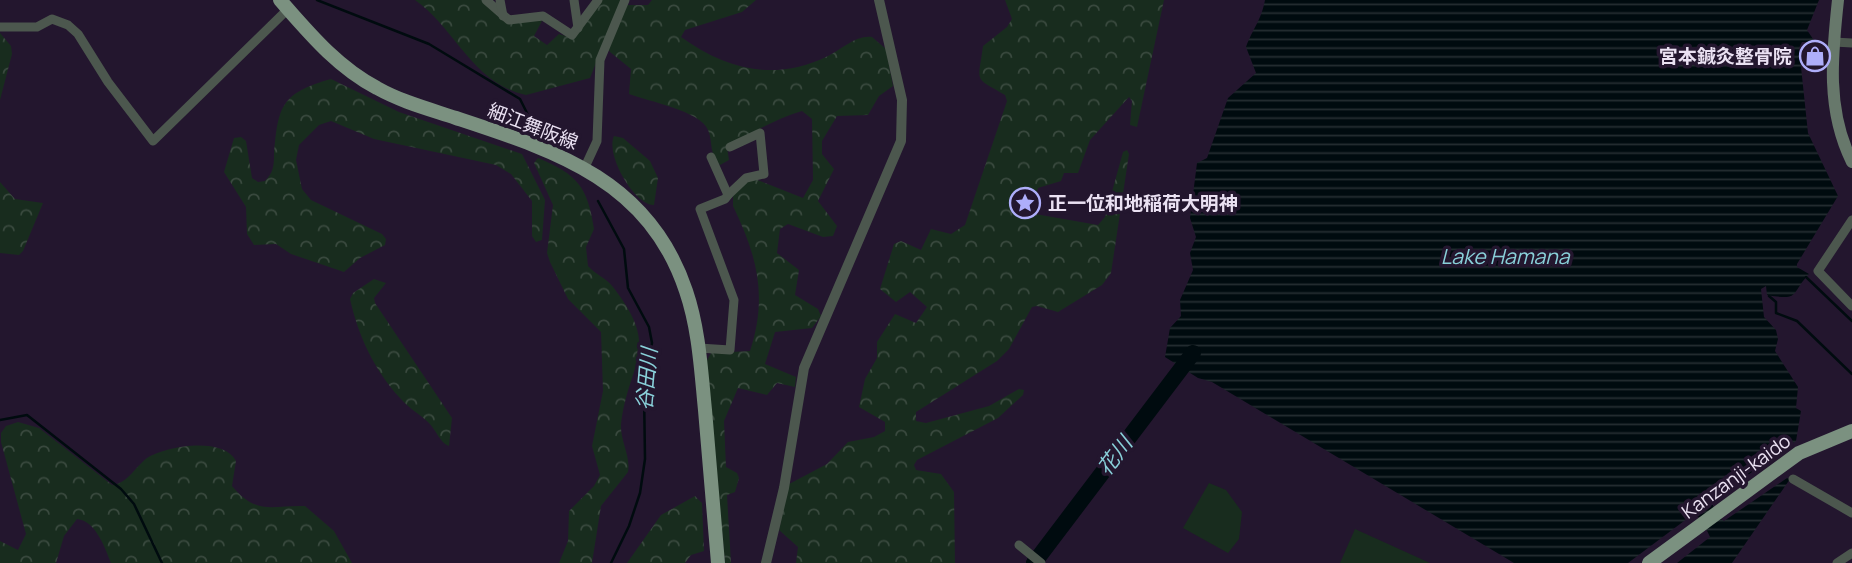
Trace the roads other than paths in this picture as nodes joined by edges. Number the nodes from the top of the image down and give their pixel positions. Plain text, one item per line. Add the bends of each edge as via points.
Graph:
1 (486, 0) edge
2 (500, 0) edge
3 (574, 0) edge
4 (598, 0) edge
5 (625, 0) edge
6 (879, 0) edge
7 (1838, 0) edge
8 (284, 5) edge
9 (503, 16) junction
10 (0, 27) edge
11 (578, 28) junction
12 (1834, 42) junction
13 (1852, 43) edge
14 (730, 147) dead end
15 (711, 157) dead end
16 (1852, 162) edge
17 (584, 167) junction
18 (728, 195) junction
19 (1852, 219) edge
20 (1852, 306) edge
21 (699, 348) junction
22 (1852, 431) edge
23 (1793, 480) dead end
24 (1852, 513) edge
25 (1019, 545) dead end
26 (1852, 553) edge
27 (718, 563) edge
28 (766, 563) edge
29 (1041, 563) edge
30 (1649, 563) edge
31 (1838, 563) edge

1 - 9 street
2 - 9 street
3 - 11 street
4 - 11 street
5 - 17 street via 600,60 597,141
6 - 28 street via 902,100 901,141 804,369
7 - 12 main road
8 - 10 street via 153,141 68,25 52,19 37,27
8 - 17 main road, 細江舞阪線 via 333,58 378,89 540,146
9 - 11 street via 516,20 543,16 572,35
12 - 13 street
12 - 16 main road via 1834,99
14 - 18 street via 760,133 764,174 746,178
15 - 18 street
17 - 21 main road, 細江舞阪線 via 629,200 662,241 685,289
18 - 21 street via 700,209 734,300 730,350
19 - 20 street via 1818,271
21 - 27 main road, 細江舞阪線
22 - 30 main road, Kanzanji-kaido via 1799,453
23 - 24 street
25 - 29 street
26 - 31 street

